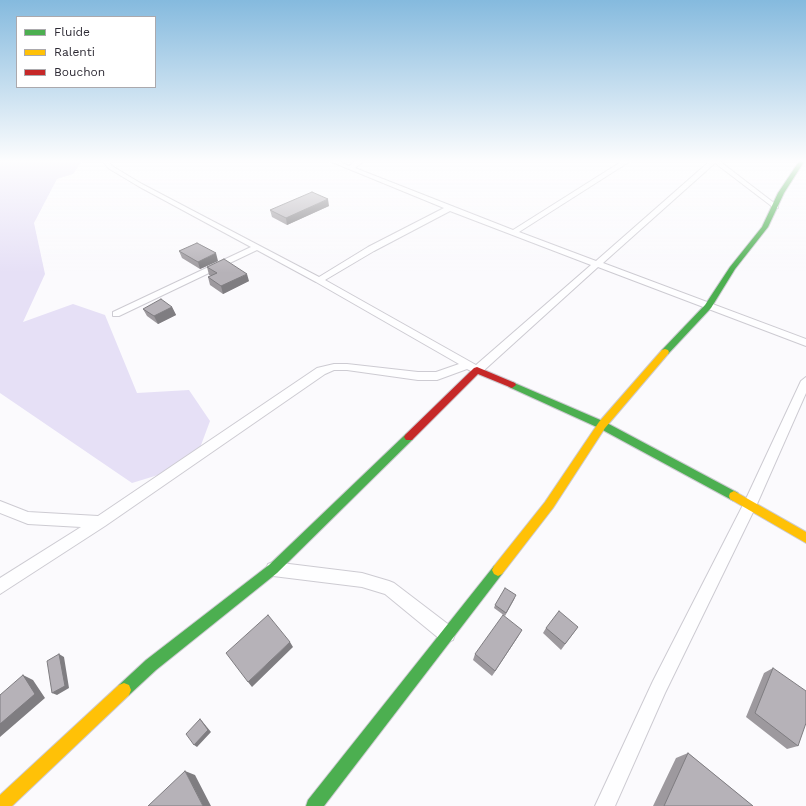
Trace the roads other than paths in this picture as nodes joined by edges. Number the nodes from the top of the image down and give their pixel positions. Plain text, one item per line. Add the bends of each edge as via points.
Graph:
1 (163, 198) edge
2 (424, 198) edge
3 (569, 198) edge
4 (672, 198) edge
5 (764, 198) edge
6 (780, 198) edge
7 (776, 207) junction
8 (450, 208) junction
9 (514, 232) junction
10 (256, 248) junction
11 (598, 264) junction
12 (319, 280) junction
13 (708, 306) junction
14 (116, 314) dead end
15 (806, 343) edge
16 (472, 368) junction
17 (806, 381) edge
18 (602, 425) junction
19 (750, 504) junction
20 (0, 507) edge
21 (100, 522) junction
22 (806, 538) edge
23 (273, 569) junction
24 (0, 587) edge
25 (447, 634) junction
26 (610, 803) edge
27 (0, 806) edge
28 (314, 806) edge

1 - 10 street
2 - 8 street
3 - 9 street
4 - 11 street
5 - 7 street
6 - 7 street
7 - 13 street via 765,227 732,268
8 - 9 street
8 - 12 street
9 - 11 street
10 - 12 street
10 - 14 street
11 - 13 street
11 - 16 street
12 - 16 street
13 - 15 street
13 - 18 street
16 - 18 street
16 - 21 street via 437,376 347,367 334,367 322,371
16 - 23 street
17 - 19 street
18 - 19 street
18 - 25 street via 549,504
19 - 22 street
19 - 26 street via 689,624
20 - 21 street via 28,518
21 - 24 street
23 - 25 street via 362,580 389,588
23 - 27 street via 151,665
25 - 28 street

